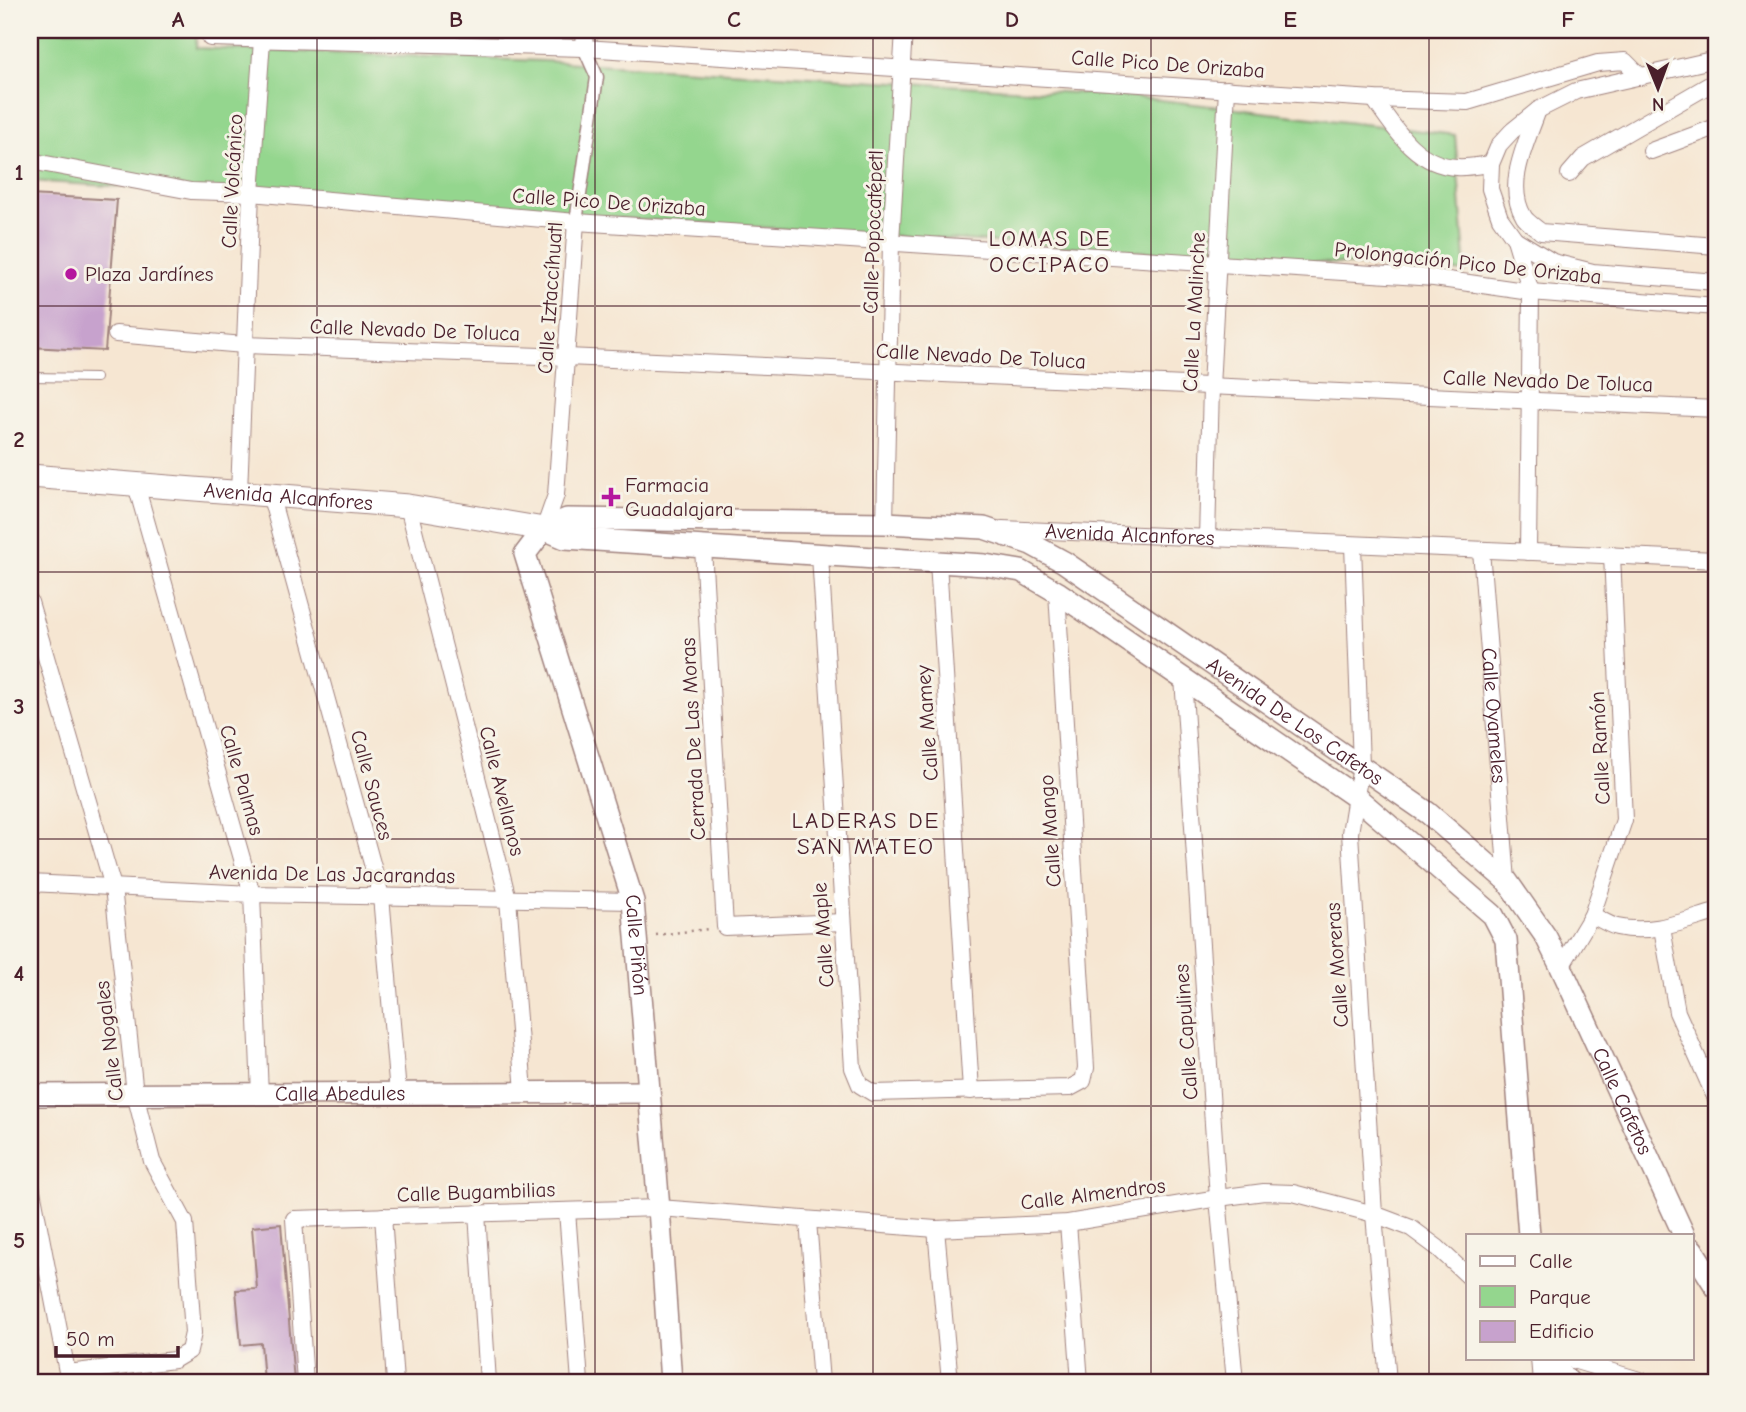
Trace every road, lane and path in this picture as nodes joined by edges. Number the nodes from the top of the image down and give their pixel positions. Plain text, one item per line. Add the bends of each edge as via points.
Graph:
1 (584, 30) edge
2 (904, 30) edge
3 (210, 38) dead end
4 (262, 40) junction
5 (584, 48) junction
6 (1716, 59) edge
7 (1687, 67) junction
8 (902, 69) junction
9 (1716, 69) edge
10 (1641, 77) junction
11 (1716, 81) edge
12 (1227, 89) junction
13 (1374, 99) junction
14 (1538, 110) junction
15 (1716, 127) edge
16 (1651, 152) dead end
17 (30, 160) edge
18 (1491, 164) junction
19 (1569, 174) dead end
20 (251, 193) junction
21 (576, 222) junction
22 (1515, 239) junction
23 (891, 241) junction
24 (1716, 246) edge
25 (1217, 262) junction
26 (1716, 282) edge
27 (1531, 292) junction
28 (1716, 307) edge
29 (116, 334) dead end
30 (244, 345) junction
31 (567, 357) junction
32 (889, 373) junction
33 (30, 377) edge
34 (96, 378) dead end
35 (1211, 387) junction
36 (1531, 401) junction
37 (1716, 409) edge
38 (30, 476) edge
39 (136, 485) junction
40 (239, 492) junction
41 (270, 494) junction
42 (408, 506) junction
43 (886, 523) junction
44 (984, 528) junction
45 (544, 529) junction
46 (1208, 538) junction
47 (1353, 545) junction
48 (703, 548) junction
49 (1481, 550) junction
50 (1528, 552) junction
51 (1612, 555) junction
52 (820, 556) junction
53 (1716, 560) edge
54 (938, 562) junction
55 (985, 565) junction
56 (1057, 592) junction
57 (30, 603) edge
58 (1183, 678) junction
59 (1361, 766) junction
60 (1356, 797) junction
61 (1507, 881) junction
62 (30, 883) edge
63 (113, 887) junction
64 (252, 894) junction
65 (381, 897) junction
66 (508, 899) junction
67 (633, 901) junction
68 (1716, 912) edge
69 (1592, 915) junction
70 (843, 922) junction
71 (725, 927) junction
72 (1662, 928) junction
73 (636, 937) junction
74 (1561, 967) junction
75 (524, 1091) junction
76 (971, 1091) junction
77 (649, 1092) junction
78 (397, 1093) junction
79 (135, 1094) junction
80 (30, 1095) edge
81 (260, 1095) junction
82 (1716, 1099) edge
83 (30, 1180) edge
84 (1219, 1198) junction
85 (659, 1208) junction
86 (567, 1211) junction
87 (477, 1213) junction
88 (1374, 1214) junction
89 (383, 1216) junction
90 (808, 1221) junction
91 (1068, 1223) junction
92 (936, 1229) junction
93 (1529, 1234) edge
94 (1684, 1234) edge
95 (1694, 1252) edge
96 (1466, 1274) edge
97 (1716, 1287) edge
98 (1539, 1360) edge
99 (1548, 1360) edge
100 (1573, 1360) edge
101 (69, 1378) edge
102 (305, 1382) edge
103 (395, 1382) edge
104 (488, 1382) edge
105 (580, 1382) edge
106 (671, 1382) edge
107 (821, 1382) edge
108 (950, 1382) edge
109 (1080, 1382) edge
110 (1235, 1382) edge
111 (1388, 1382) edge
112 (1541, 1382) edge
113 (1569, 1382) edge
114 (1646, 1382) edge

1 - 5 street, Calle Iztaccíhuatl
2 - 8 street, Calle Popocatépetl
3 - 4 street, Calle Pico De Orizaba
4 - 5 street, Calle Pico De Orizaba
4 - 20 street, Calle Volcánico
5 - 8 street, Calle Pico De Orizaba
5 - 21 street, Calle Iztaccíhuatl via 597,77
6 - 7 street
7 - 9 street
7 - 10 street
8 - 12 street, Calle Pico De Orizaba
8 - 23 street, Calle Popocatépetl
10 - 13 street, Calle Pico De Orizaba via 1625,61 1598,63 1467,102
10 - 14 street via 1577,91
11 - 19 street via 1583,158
12 - 13 street, Calle Pico De Orizaba
12 - 25 street, Calle La Malinche
13 - 18 street via 1400,137 1424,158 1455,168
14 - 18 street via 1511,131
14 - 24 street via 1517,170 1517,199 1525,219 1541,232
15 - 16 street
17 - 20 street, Calle Pico De Orizaba via 191,191
18 - 22 street via 1490,189 1500,218
20 - 21 street, Calle Pico De Orizaba
20 - 30 street, Calle Volcánico
21 - 23 street, Calle Pico De Orizaba
21 - 31 street, Calle Iztaccíhuatl
22 - 26 street, Prolongación Pico De Orizaba via 1553,262 1593,272
22 - 27 street
23 - 25 street, Calle Pico De Orizaba
23 - 32 street, Calle Popocatépetl
25 - 27 street, Prolongación Pico De Orizaba via 1434,278
25 - 35 street, Calle La Malinche
27 - 28 street, Prolongación Pico De Orizaba
27 - 36 street
29 - 30 street, Calle Nevado De Toluca
30 - 31 street, Calle Nevado De Toluca
30 - 40 street, Calle Volcánico
31 - 32 street, Calle Nevado De Toluca
31 - 45 street, Calle Iztaccíhuatl via 556,495
32 - 35 street, Calle Nevado De Toluca
32 - 43 street, Calle Popocatépetl
33 - 34 lane
35 - 36 street, Calle Nevado De Toluca
35 - 46 street, Calle La Malinche
36 - 37 street, Calle Nevado De Toluca
36 - 50 street
38 - 39 main road, Avenida Alcanfores
39 - 40 main road, Avenida Alcanfores
39 - 64 street, Calle Palmas
40 - 41 main road, Avenida Alcanfores
41 - 42 main road, Avenida Alcanfores
41 - 65 street, Calle Sauces
42 - 45 main road, Avenida Alcanfores
42 - 66 street, Calle Avellanos
43 - 44 street, Avenida Alcanfores
43 - 45 street, Avenida Alcanfores via 567,519
44 - 46 street, Avenida Alcanfores
44 - 55 street
44 - 59 street, Avenida De Los Cafetos via 1065,562
45 - 48 street, Avenida Alcanfores via 565,538
45 - 67 street, Calle Piñón via 525,554
46 - 47 street, Avenida Alcanfores
47 - 49 street, Avenida Alcanfores
47 - 59 street, Calle Moreras
48 - 52 street, Avenida Alcanfores
48 - 71 street, Cerrada De Las Moras
49 - 50 street, Avenida Alcanfores
49 - 61 street, Calle Oyameles
50 - 51 street, Avenida Alcanfores
51 - 53 street, Avenida Alcanfores
51 - 69 street, Calle Ramón via 1625,820
52 - 54 street, Avenida Alcanfores
52 - 70 street, Calle Maple
54 - 55 street, Avenida Alcanfores
54 - 76 street, Calle Mamey
55 - 56 street, Avenida De Los Cafetos via 1021,571
56 - 58 street, Avenida De Los Cafetos
56 - 76 street, Calle Mango via 1086,1068 1083,1081 1070,1088
57 - 63 street, Calle Nogales
58 - 60 street, Avenida De Los Cafetos
58 - 84 street, Calle Capulines
59 - 60 street, Calle Moreras
59 - 61 street, Avenida De Los Cafetos via 1428,813
60 - 88 street, Calle Moreras via 1350,833
60 - 93 street, Avenida De Los Cafetos via 1493,915 1506,940
61 - 74 street, Avenida De Los Cafetos
62 - 63 street, Avenida De Las Jacarandas
63 - 64 street, Avenida De Las Jacarandas
63 - 79 street, Calle Nogales
64 - 65 street, Avenida De Las Jacarandas
64 - 81 street, Calle Palmas
65 - 66 street, Avenida De Las Jacarandas
65 - 78 street, Calle Sauces
66 - 67 street, Avenida De Las Jacarandas
66 - 75 street, Calle Avellanos
67 - 73 street, Calle Piñón
68 - 72 street
69 - 72 street via 1616,927
69 - 74 street, Calle Ramón
70 - 71 street
70 - 76 street, Calle Maple via 853,1068 860,1085 873,1093
71 - 73 path
72 - 82 street via 1677,1012
73 - 77 street, Calle Piñón
74 - 94 street, Calle Cafetos
75 - 77 street, Calle Abedules
75 - 78 street, Calle Abedules
77 - 85 street, Calle Piñón
78 - 81 street, Calle Abedules
79 - 80 street, Calle Abedules
79 - 81 street, Calle Abedules
79 - 101 street, Calle Nogales via 152,1161 185,1222 193,1333 189,1351 174,1360
83 - 101 street
84 - 88 street, Calle Almendros via 1293,1193
84 - 91 street, Calle Almendros
84 - 110 street, Calle Capulines
85 - 86 street, Calle Bugambilias
85 - 90 street, Calle Almendros
85 - 106 street, Calle Piñón
86 - 87 street, Calle Bugambilias
86 - 105 street
87 - 89 street, Calle Bugambilias
87 - 104 street
88 - 96 street, Calle Almendros via 1410,1228
88 - 111 street, Calle Moreras
89 - 102 street, Calle Bugambilias via 294,1219
89 - 103 street
90 - 92 street, Calle Almendros
90 - 107 street
91 - 92 street, Calle Almendros
91 - 109 street
92 - 108 street
95 - 97 street
98 - 112 street
99 - 113 street
100 - 114 street

